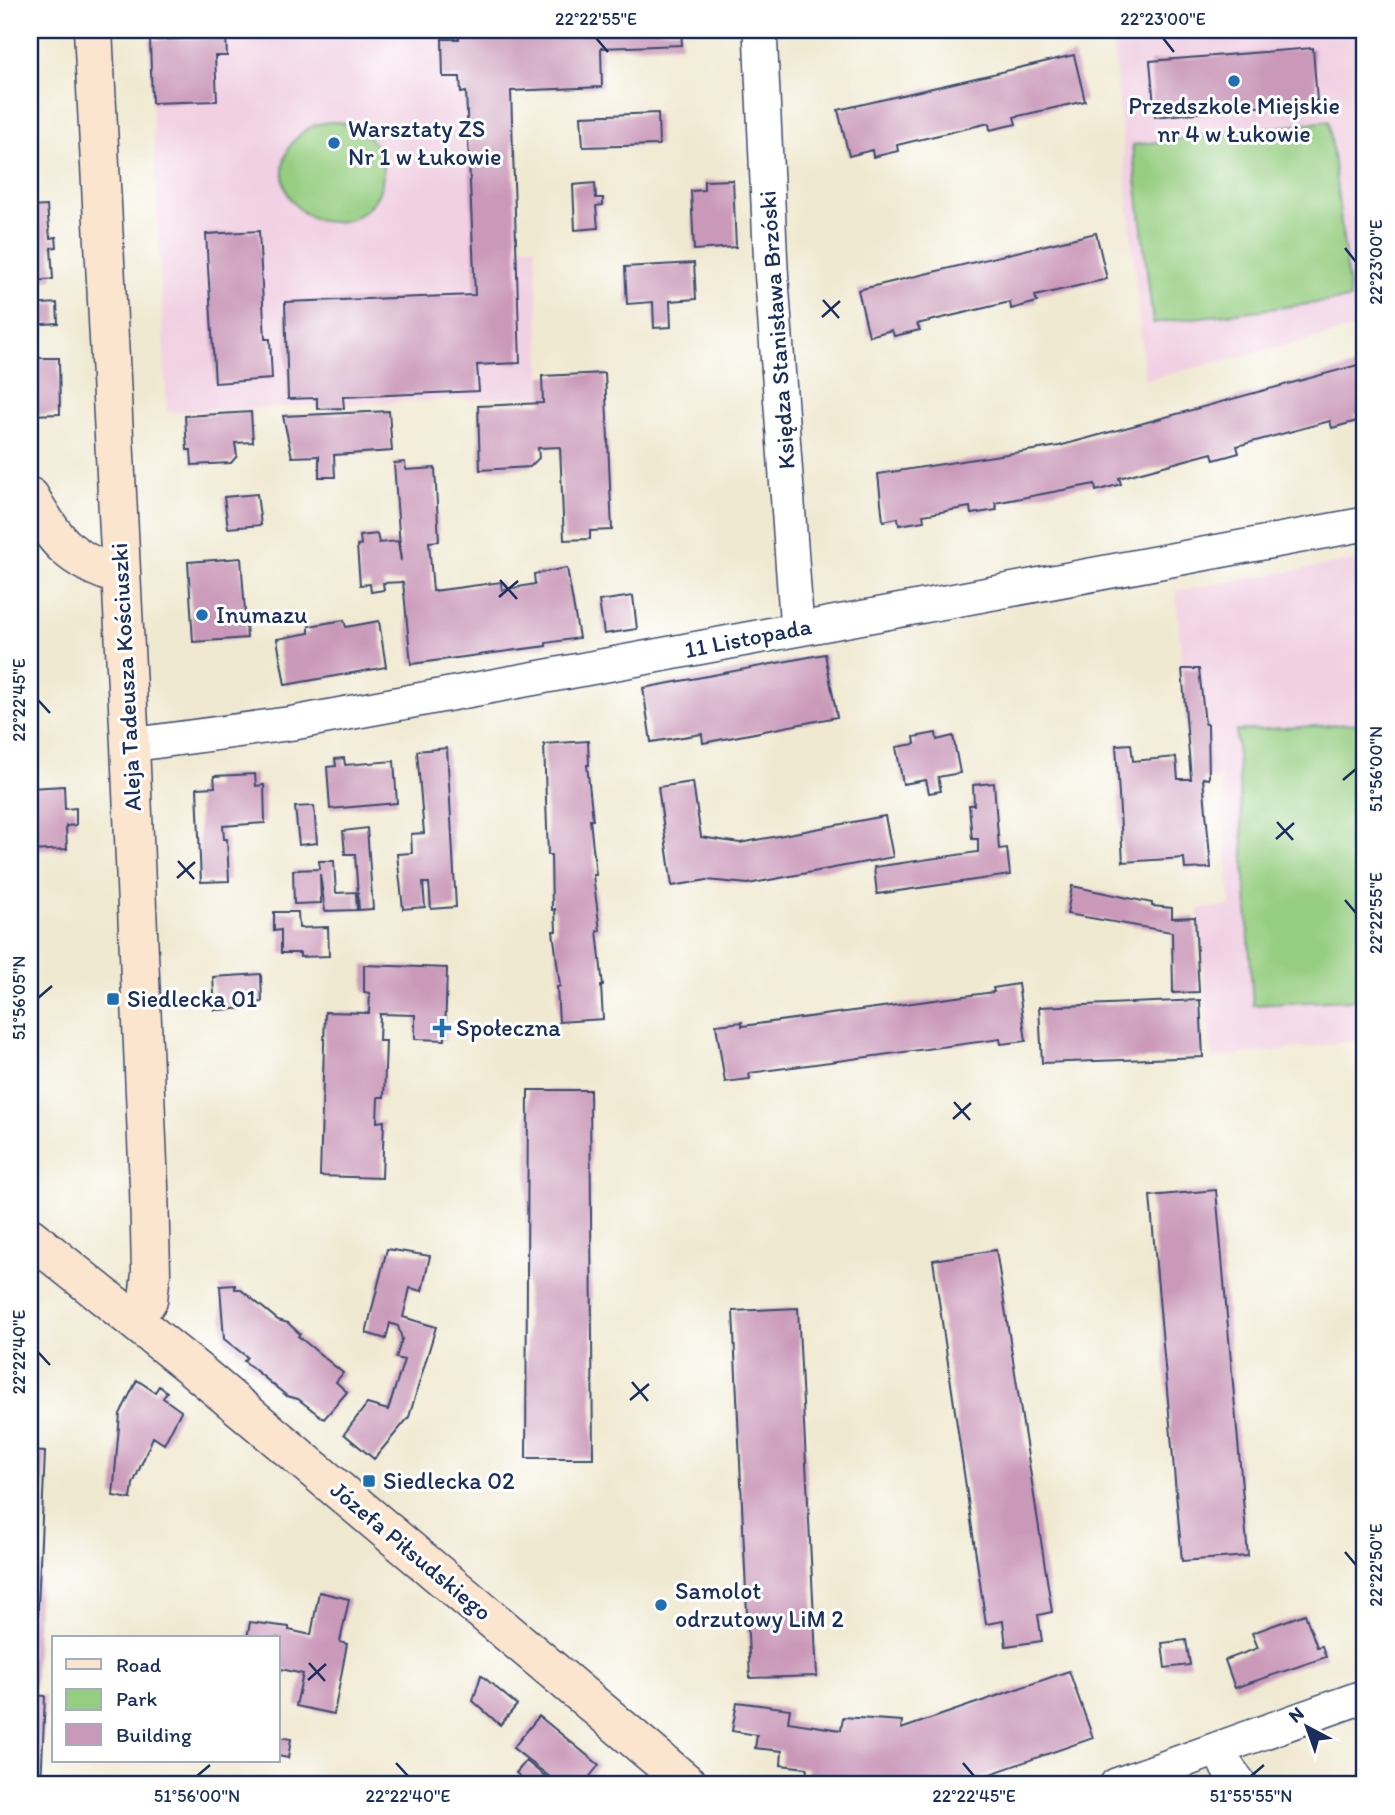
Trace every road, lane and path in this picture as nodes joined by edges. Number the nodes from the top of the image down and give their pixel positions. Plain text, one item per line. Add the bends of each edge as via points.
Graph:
1 (93, 30) edge
2 (760, 30) edge
3 (30, 497) edge
4 (1365, 524) edge
5 (121, 576) junction
6 (797, 629) junction
7 (130, 745) junction
8 (30, 1237) edge
9 (133, 1319) junction
10 (1365, 1696) edge
11 (1219, 1748) junction
12 (689, 1785) edge
13 (1116, 1785) edge
14 (1241, 1785) edge

1 - 5 street, Aleja Tadeusza Kościuszki
2 - 6 street, Księdza Stanisława Brzóski via 771,268
3 - 5 street via 74,557
4 - 6 street, 11 Listopada
5 - 7 street, Aleja Tadeusza Kościuszki
6 - 7 street, 11 Listopada via 307,720
7 - 9 street, Aleja Tadeusza Kościuszki via 151,1273 148,1300
8 - 9 street, Józefa Piłsudskiego
9 - 12 street, Józefa Piłsudskiego
10 - 11 street
11 - 13 street
11 - 14 street

